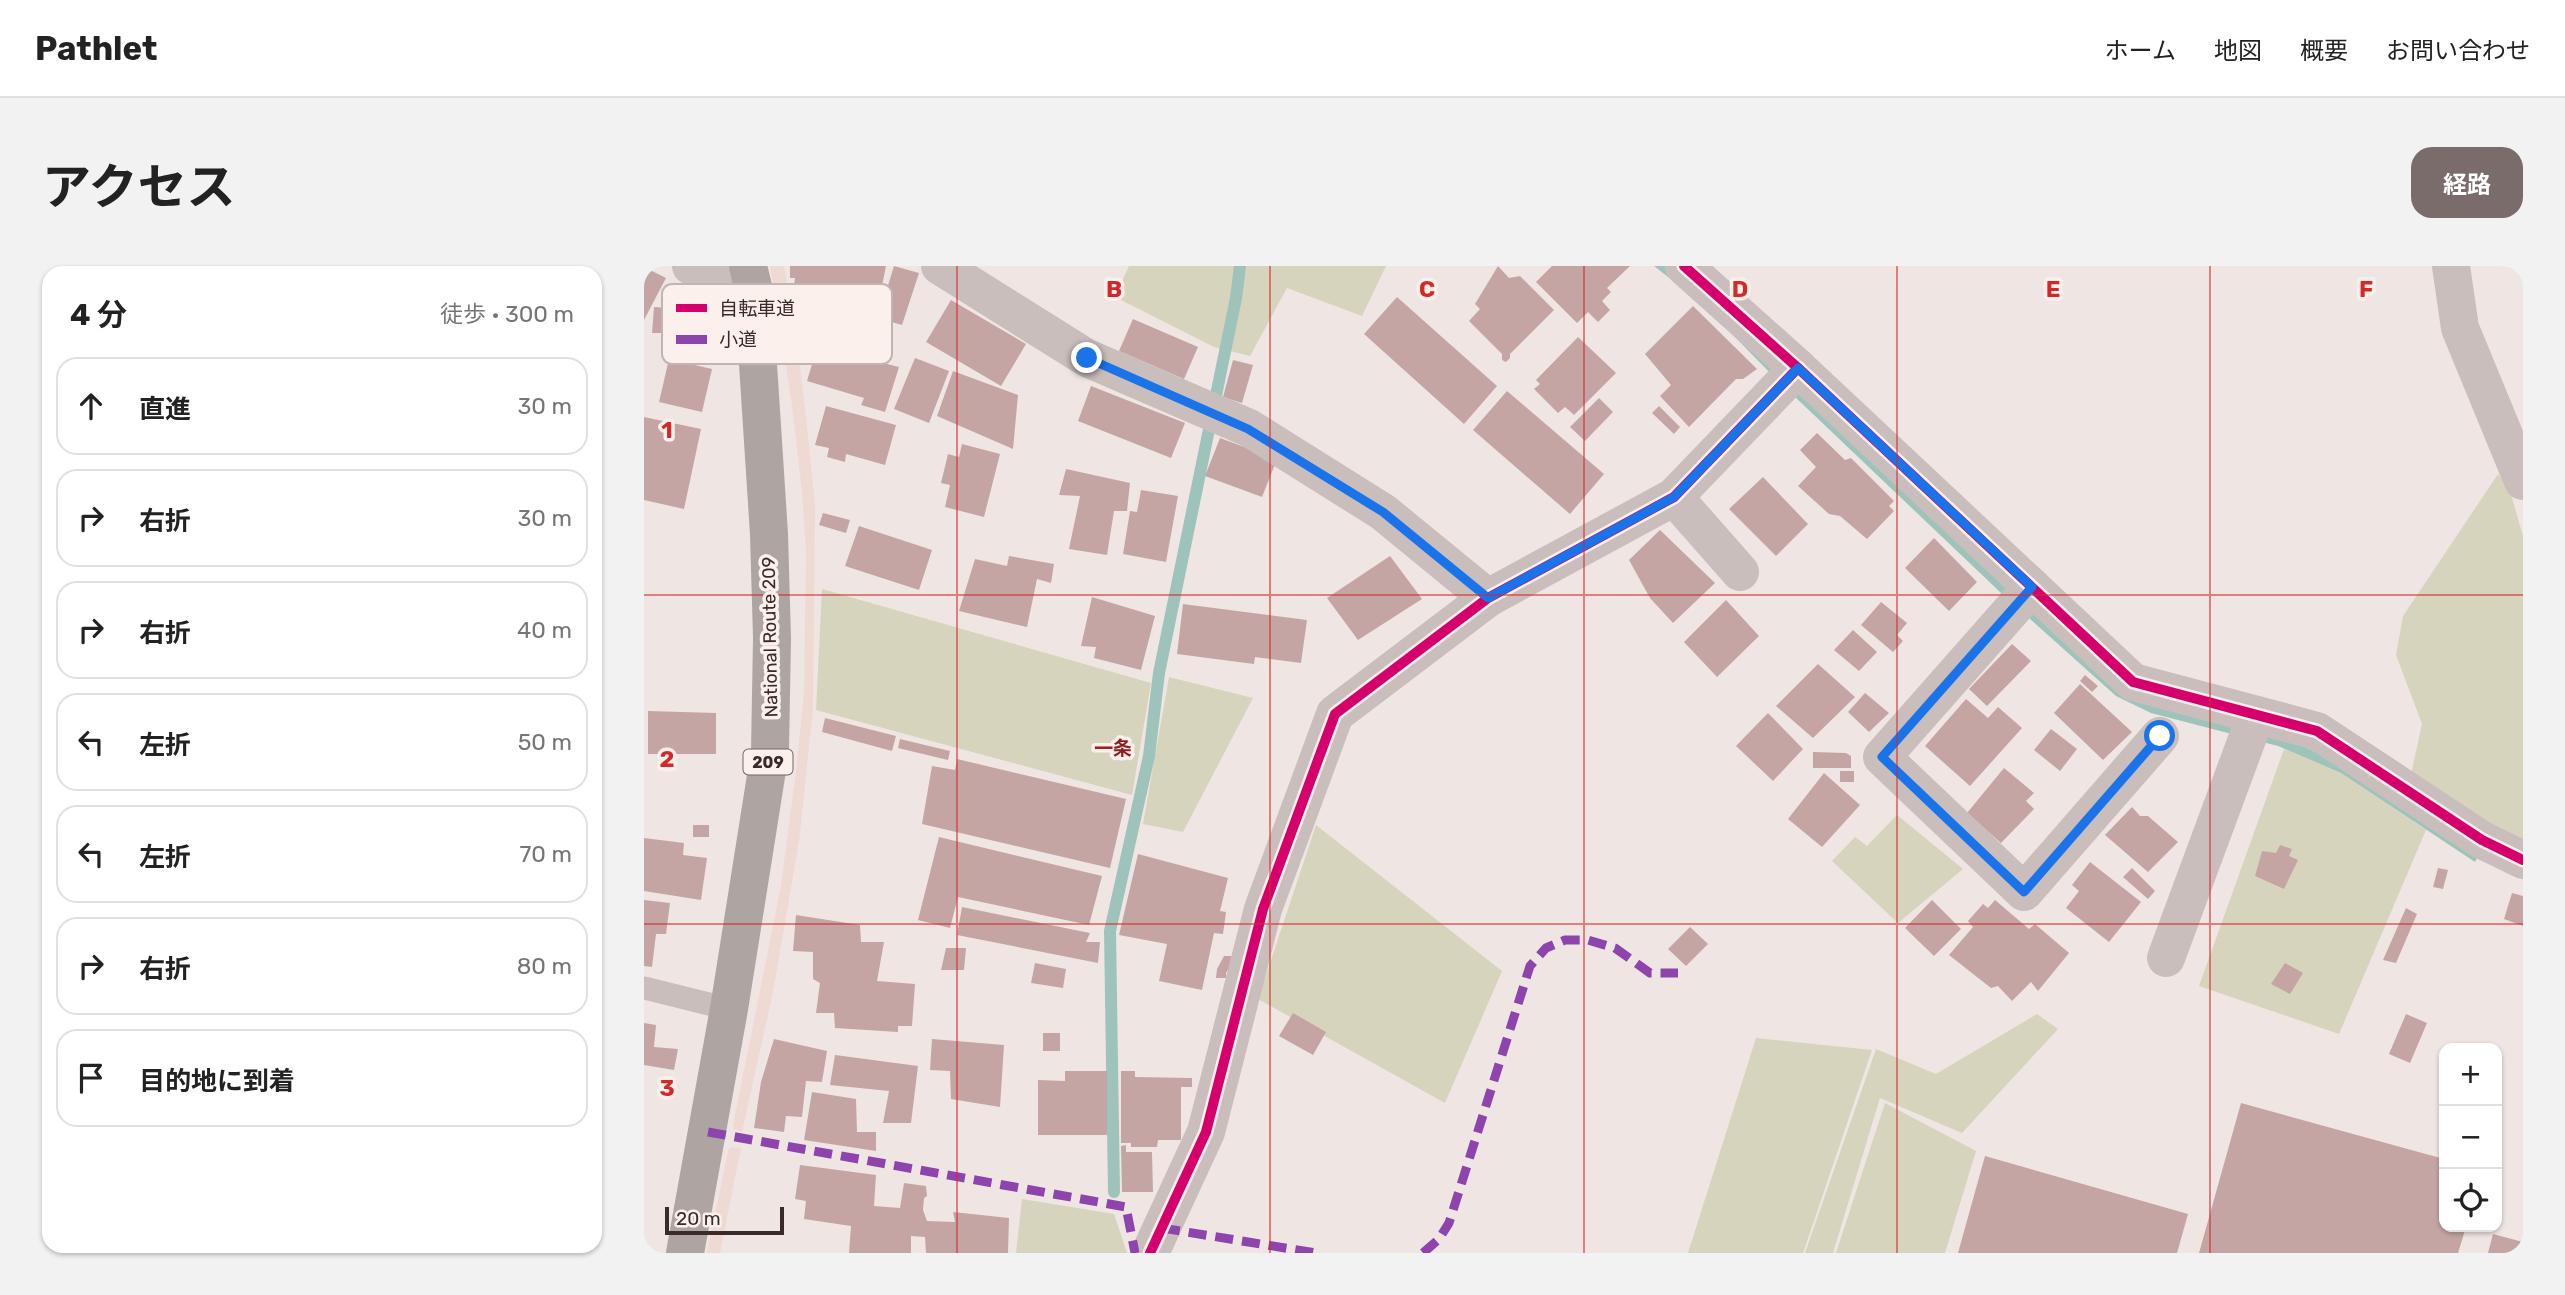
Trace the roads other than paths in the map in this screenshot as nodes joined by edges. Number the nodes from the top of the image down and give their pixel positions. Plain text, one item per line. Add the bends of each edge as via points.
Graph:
1 (691, 266) edge
2 (940, 266) edge
3 (1684, 266) edge
4 (2451, 266) edge
5 (750, 277) edge
6 (756, 364) edge
7 (1798, 368) junction
8 (2523, 481) edge
9 (1674, 497) junction
10 (1741, 572) dead end
11 (2032, 587) junction
12 (1488, 598) junction
13 (2256, 715) junction
14 (2160, 736) dead end
15 (2523, 860) edge
16 (2166, 958) dead end
17 (644, 988) edge
18 (729, 1009) junction
19 (685, 1253) edge
20 (1150, 1253) edge

1 - 5 street
2 - 12 street via 1087,358 1248,429 1383,512
3 - 7 street
4 - 8 street via 2460,328
6 - 18 highway, National Route 209 / 209 via 769,547 770,751
7 - 9 street
7 - 11 street
9 - 10 street
9 - 12 street
11 - 13 street via 2133,682
11 - 14 street via 1882,757 2024,892
12 - 20 street via 1335,714 1263,909 1206,1132
13 - 15 street via 2317,731 2482,840
13 - 16 street
17 - 18 lane
18 - 19 highway, National Route 209 / 209

